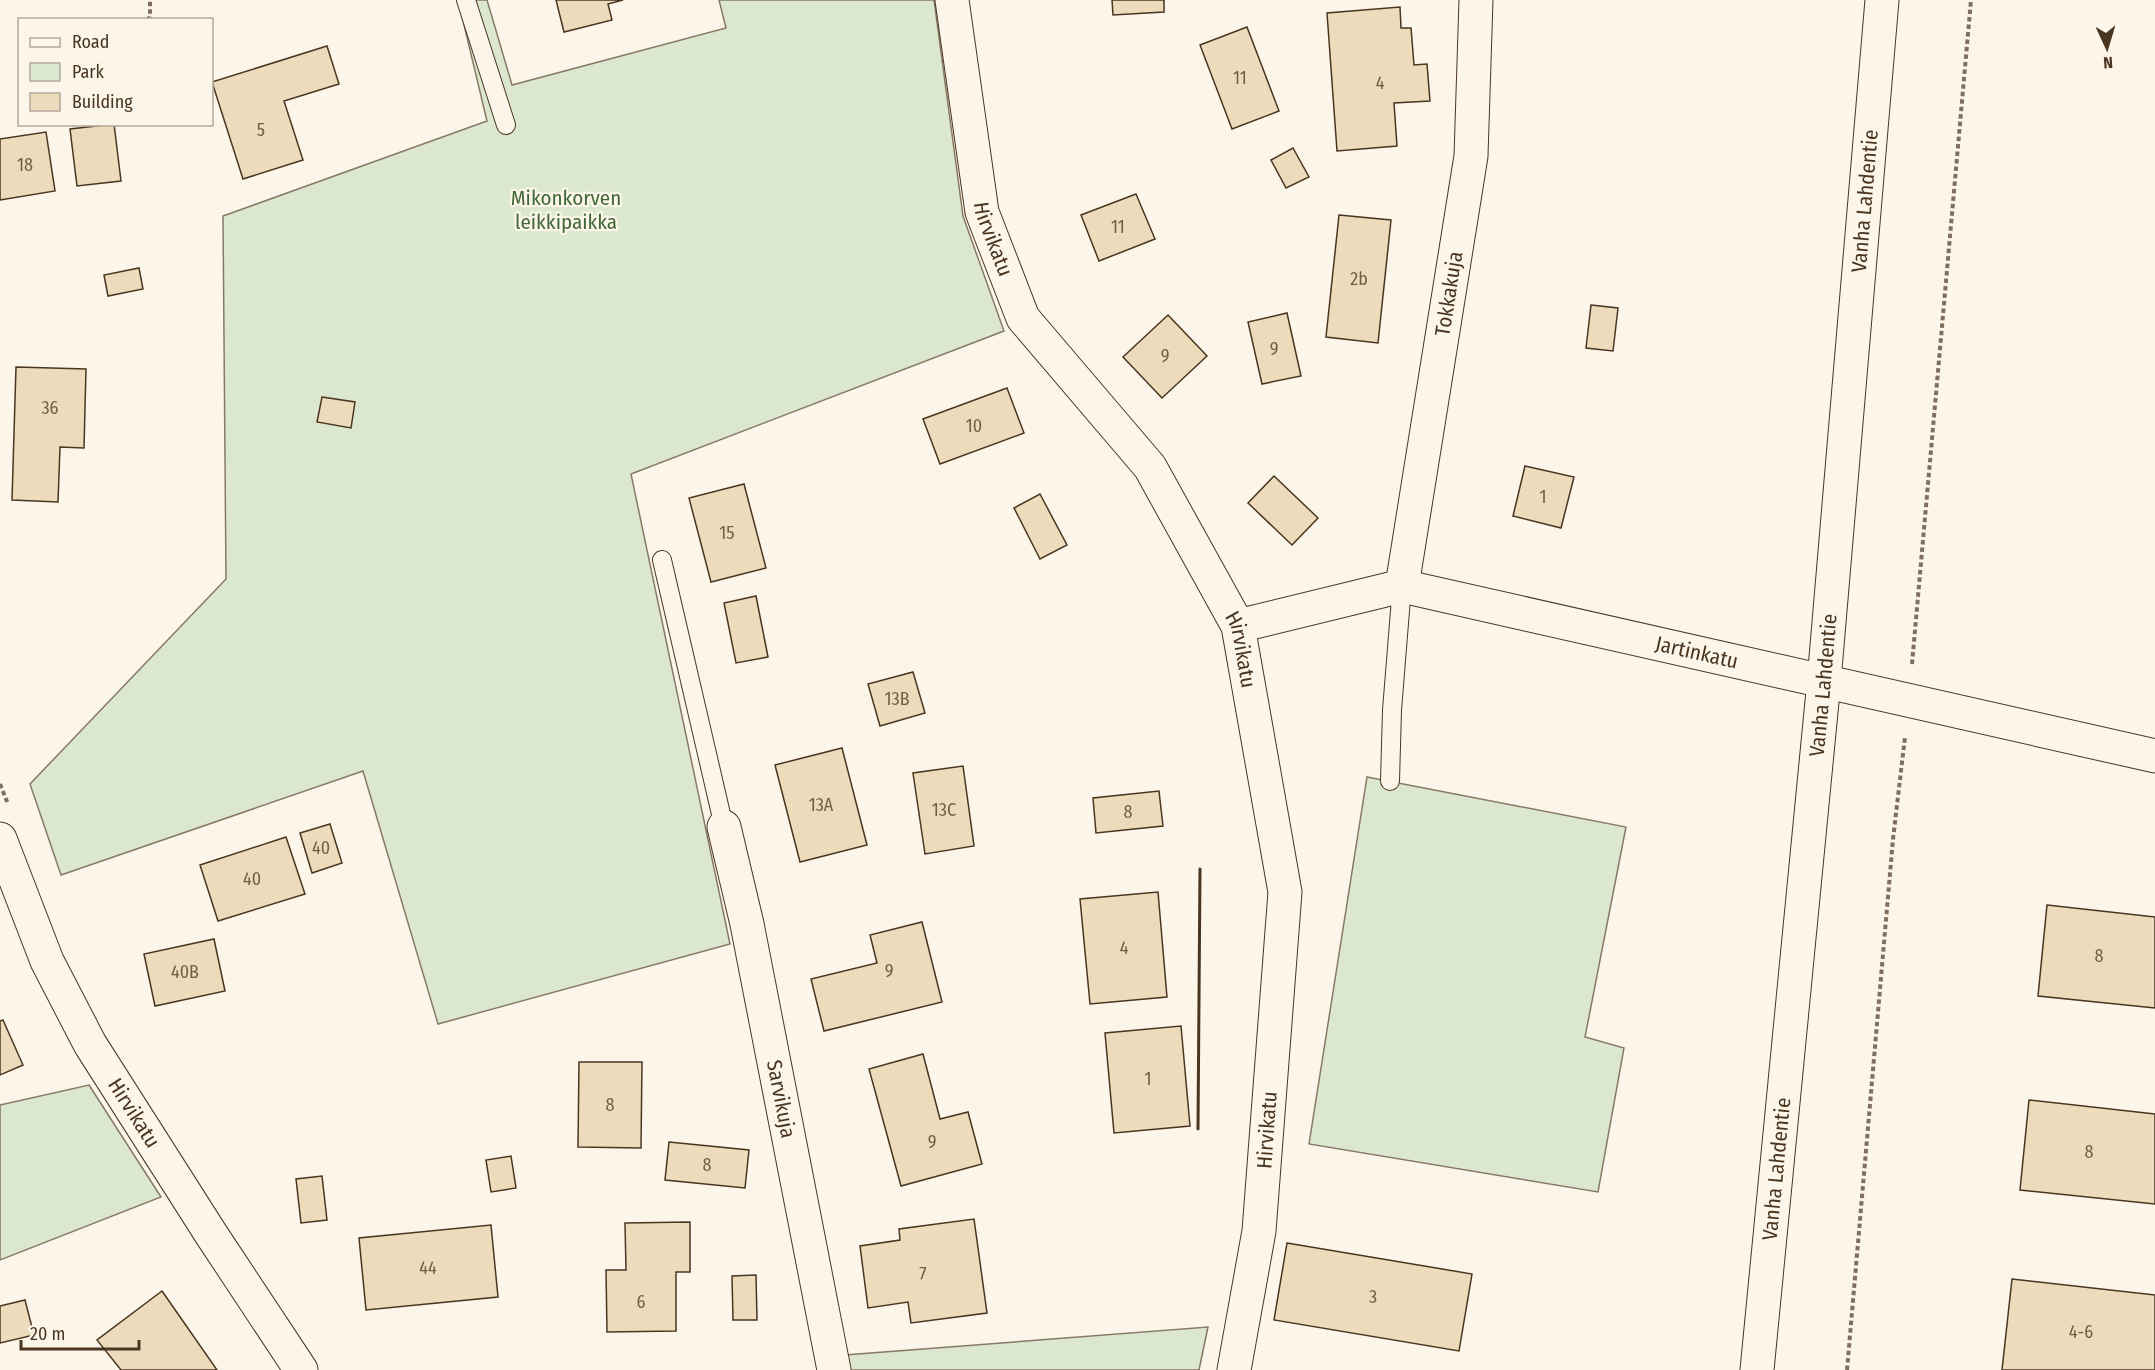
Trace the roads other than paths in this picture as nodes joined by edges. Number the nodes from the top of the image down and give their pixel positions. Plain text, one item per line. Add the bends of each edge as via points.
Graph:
1 (466, 0) edge
2 (952, 0) edge
3 (1476, 0) edge
4 (1882, 0) edge
5 (506, 125) dead end
6 (662, 560) dead end
7 (1402, 586) junction
8 (1238, 626) junction
9 (1824, 681) junction
10 (2155, 756) edge
11 (1390, 781) dead end
12 (724, 827) joint
13 (0, 839) edge
14 (301, 1370) edge
15 (834, 1370) edge
16 (1234, 1370) edge
17 (1757, 1370) edge

1 - 5 lane
2 - 8 street, Hirvikatu via 982,212 1023,318 1150,467
3 - 7 street, Tokkakuja via 1471,156
4 - 9 street, Vanha Lahdentie
6 - 12 lane
7 - 8 street, Jartinkatu
7 - 9 street, Jartinkatu
7 - 11 lane
8 - 16 street, Hirvikatu via 1285,892 1259,1231
9 - 10 street, Jartinkatu
9 - 17 street, Vanha Lahdentie
12 - 15 street, Sarvikuja via 747,924
13 - 14 street, Hirvikatu via 47,961 90,1044

